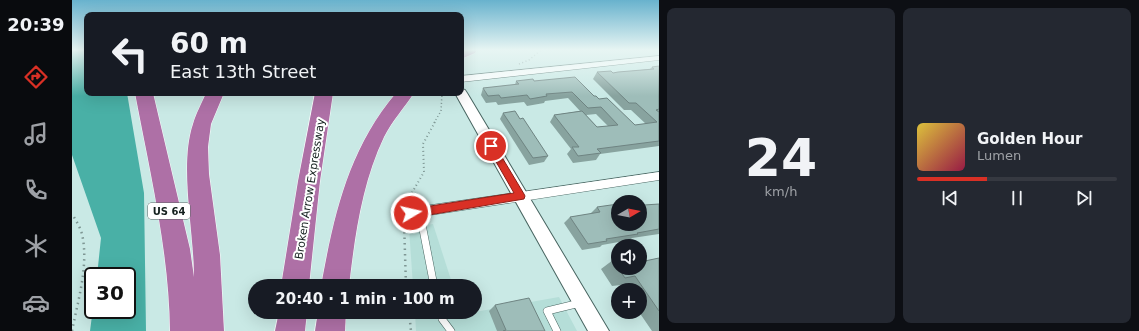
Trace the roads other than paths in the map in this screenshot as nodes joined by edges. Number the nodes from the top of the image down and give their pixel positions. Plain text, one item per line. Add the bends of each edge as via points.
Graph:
1 (589, 65) edge
2 (464, 79) edge
3 (145, 96) edge
4 (215, 96) edge
5 (324, 96) edge
6 (403, 96) edge
7 (463, 96) edge
8 (659, 176) edge
9 (520, 196) junction
10 (410, 213) joint
11 (296, 279) edge
12 (336, 279) edge
13 (432, 279) edge
14 (582, 302) junction
15 (291, 319) edge
16 (331, 319) edge
17 (442, 319) edge
18 (185, 331) edge
19 (208, 331) edge
20 (290, 331) edge
21 (330, 331) edge
22 (450, 331) edge
23 (557, 331) edge
24 (599, 331) edge

1 - 2 street
3 - 18 highway, US 64 via 177,248
4 - 19 highway via 202,124 198,147 198,174 207,255
5 - 11 highway, Broken Arrow Expressway
6 - 12 highway via 380,125 364,158 346,221
7 - 9 street
8 - 9 street
9 - 10 street
9 - 14 street
10 - 13 lane
14 - 23 lane via 547,311
14 - 24 street
15 - 20 highway
16 - 21 highway
17 - 22 lane

